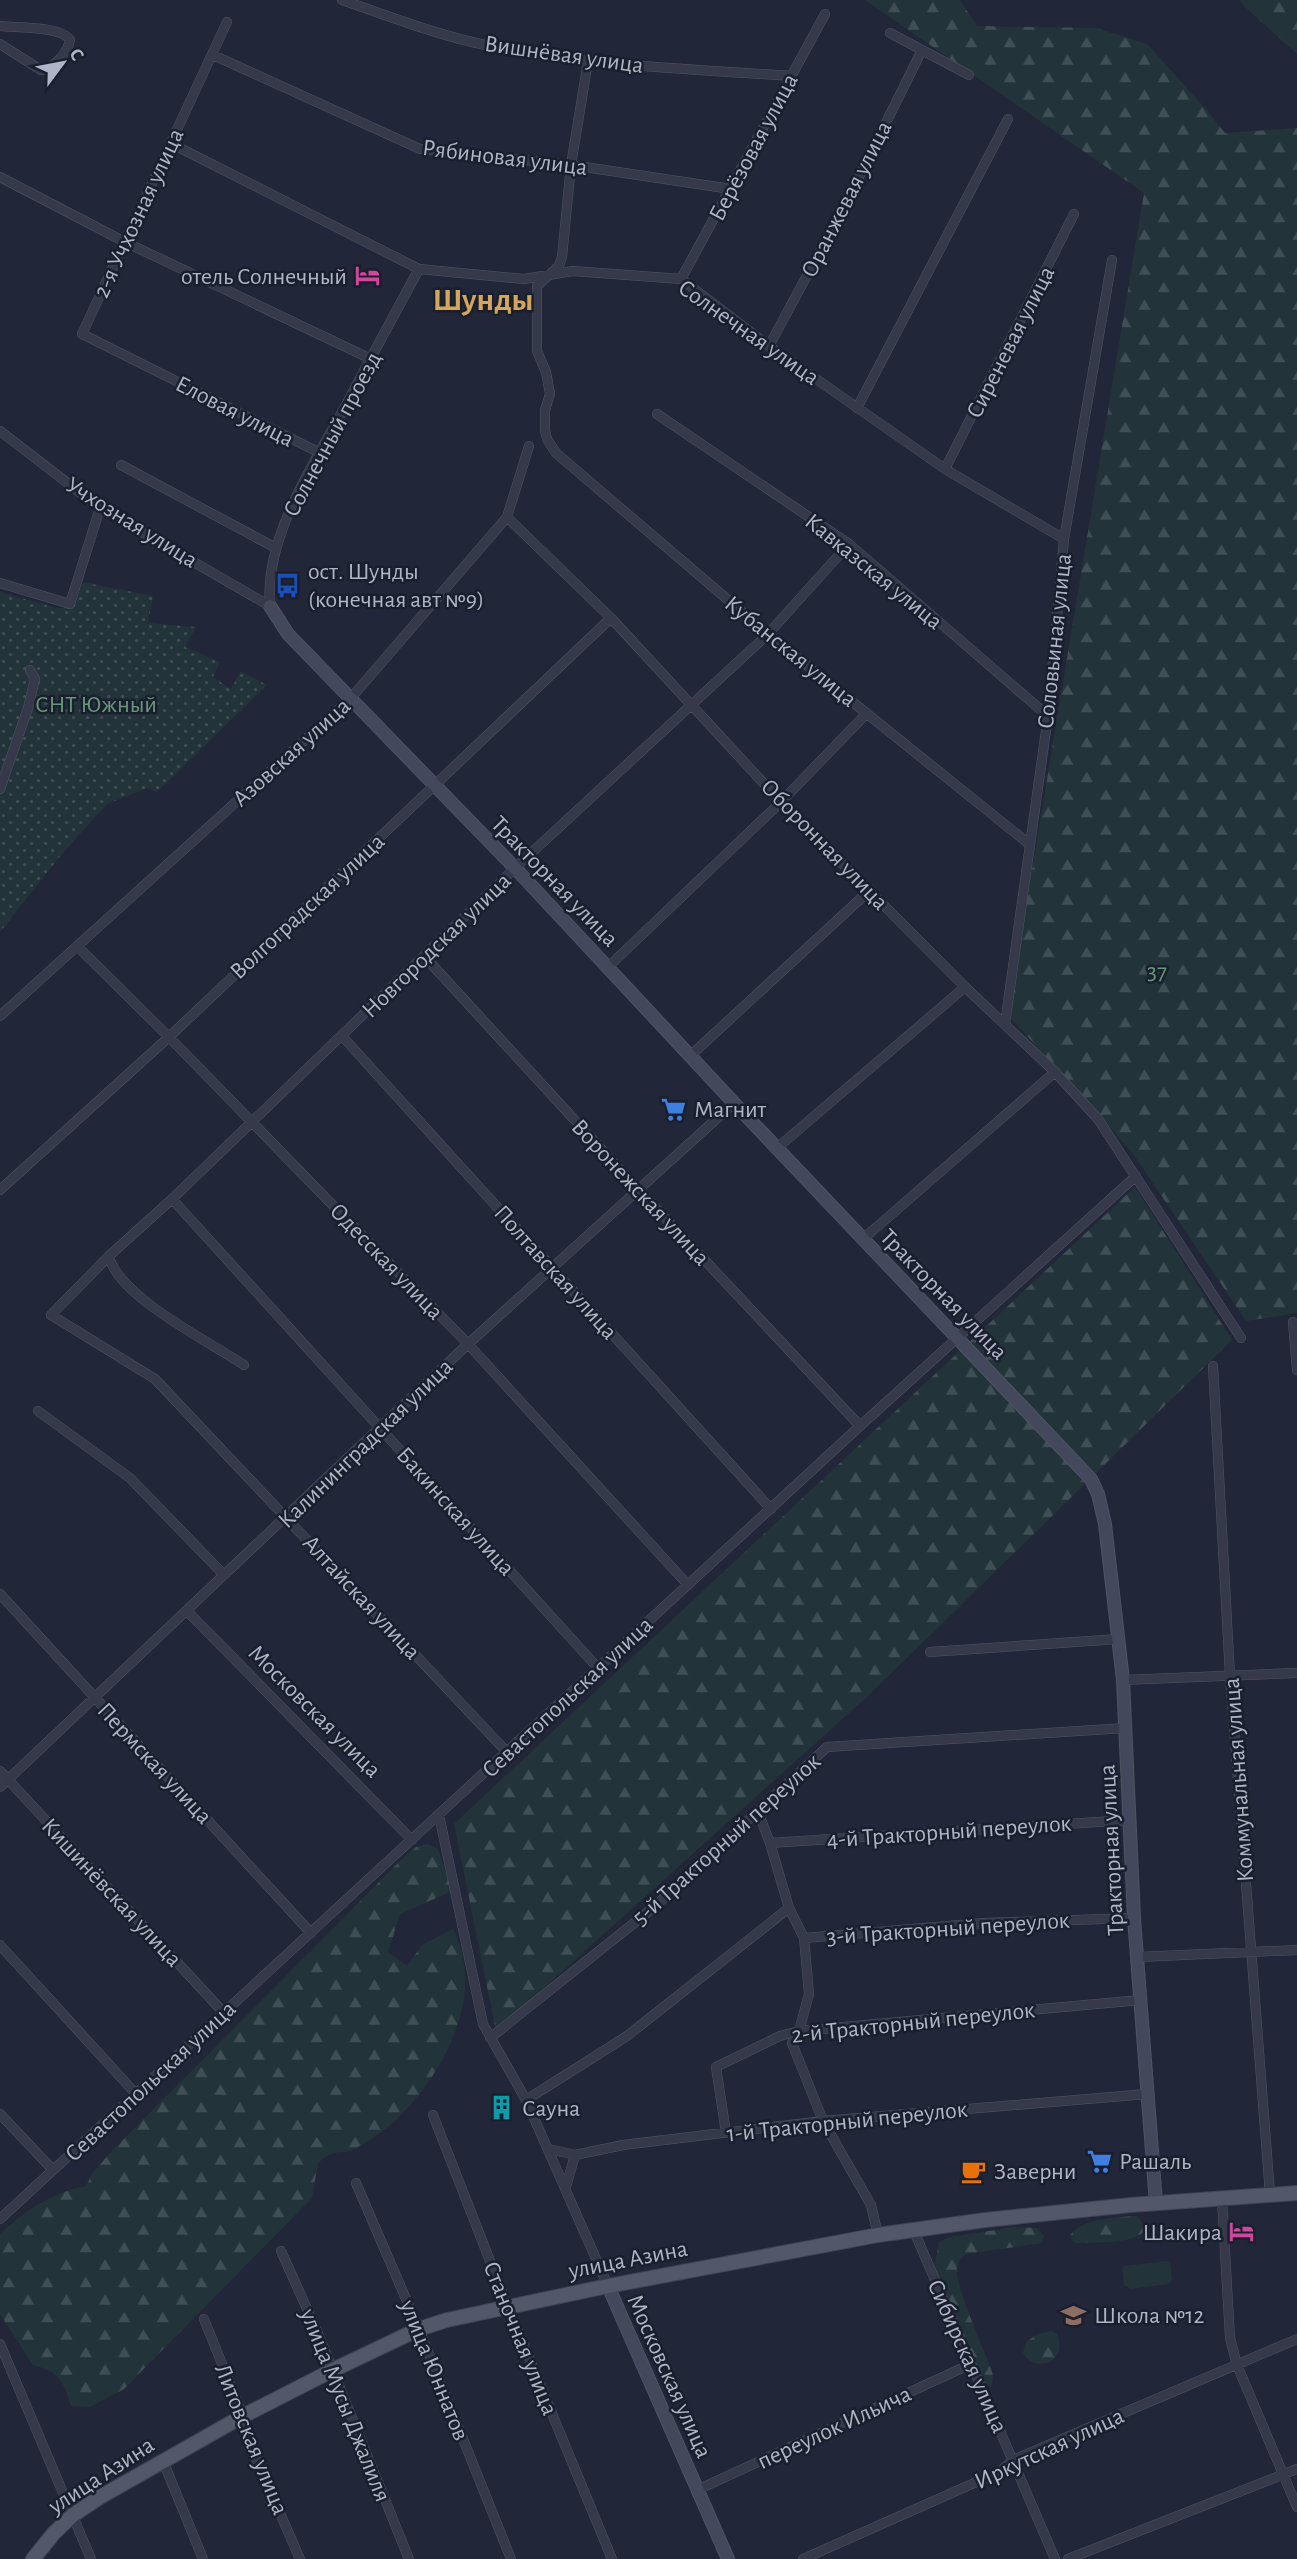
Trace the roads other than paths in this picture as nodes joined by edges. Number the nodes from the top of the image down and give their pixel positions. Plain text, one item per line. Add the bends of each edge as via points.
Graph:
1 (342, 0) edge
2 (825, 15) dead end
3 (227, 22) dead end
4 (0, 26) edge
5 (890, 33) dead end
6 (0, 44) edge
7 (922, 50) junction
8 (213, 55) junction
9 (588, 61) junction
10 (969, 75) dead end
11 (791, 76) junction
12 (1008, 119) dead end
13 (170, 143) junction
14 (571, 165) junction
15 (0, 177) edge
16 (731, 189) junction
17 (1074, 214) dead end
18 (125, 242) junction
19 (1112, 260) dead end
20 (419, 269) junction
21 (550, 276) junction
22 (681, 279) junction
23 (769, 346) junction
24 (371, 359) junction
25 (151, 369) joint
26 (857, 408) junction
27 (657, 414) dead end
28 (0, 431) edge
29 (529, 446) dead end
30 (320, 453) junction
31 (121, 465) dead end
32 (945, 469) junction
33 (100, 508) junction
34 (507, 517) junction
35 (1063, 539) junction
36 (849, 544) junction
37 (276, 548) junction
38 (0, 583) edge
39 (270, 606) junction
40 (611, 618) junction
41 (768, 634) junction
42 (30, 670) dead end
43 (351, 698) junction
44 (694, 705) junction
45 (867, 713) junction
46 (1048, 716) junction
47 (434, 786) junction
48 (0, 789) edge
49 (781, 802) junction
50 (1029, 845) junction
51 (515, 868) junction
52 (870, 890) junction
53 (77, 946) junction
54 (424, 956) junction
55 (608, 967) junction
56 (965, 987) junction
57 (0, 1016) edge
58 (1005, 1024) junction
59 (342, 1036) junction
60 (169, 1037) junction
61 (690, 1056) junction
62 (1055, 1072) junction
63 (734, 1103) junction
64 (252, 1122) junction
65 (777, 1148) junction
66 (1136, 1176) junction
67 (638, 1189) junction
68 (0, 1191) edge
69 (172, 1199) junction
70 (863, 1239) junction
71 (109, 1256) junction
72 (553, 1269) junction
73 (51, 1315) joint
74 (1293, 1322) dead end
75 (958, 1337) junction
76 (1241, 1338) dead end
77 (468, 1344) junction
78 (244, 1364) dead end
79 (1213, 1366) dead end
80 (1297, 1370) edge
81 (38, 1411) dead end
82 (860, 1426) junction
83 (381, 1428) junction
84 (771, 1509) junction
85 (287, 1518) junction
86 (223, 1574) junction
87 (688, 1586) junction
88 (0, 1594) edge
89 (187, 1611) junction
90 (1119, 1639) junction
91 (930, 1652) dead end
92 (598, 1668) junction
93 (1297, 1672) edge
94 (1230, 1676) junction
95 (1123, 1680) junction
96 (95, 1697) junction
97 (1125, 1728) junction
98 (507, 1752) junction
99 (0, 1770) edge
100 (8, 1779) junction
101 (0, 1787) edge
102 (758, 1812) junction
103 (439, 1815) junction
104 (1129, 1820) junction
105 (412, 1840) junction
106 (770, 1843) junction
107 (789, 1909) junction
108 (1135, 1918) junction
109 (311, 1933) junction
110 (804, 1938) junction
111 (0, 1945) edge
112 (1297, 1950) edge
113 (1251, 1952) junction
114 (1138, 1957) junction
115 (1140, 2000) junction
116 (224, 2013) junction
117 (799, 2031) junction
118 (490, 2038) junction
119 (136, 2094) junction
120 (1147, 2094) junction
121 (526, 2100) junction
122 (0, 2114) edge
123 (433, 2115) dead end
124 (822, 2121) junction
125 (726, 2133) junction
126 (549, 2149) junction
127 (575, 2155) junction
128 (53, 2170) junction
129 (355, 2183) dead end
130 (566, 2188) junction
131 (1297, 2193) edge
132 (1270, 2194) junction
133 (1222, 2199) junction
134 (1156, 2203) junction
135 (0, 2219) edge
136 (914, 2231) junction
137 (878, 2235) junction
138 (281, 2251) dead end
139 (608, 2286) junction
140 (508, 2307) junction
141 (204, 2319) dead end
142 (419, 2329) junction
143 (1297, 2339) edge
144 (0, 2344) edge
145 (971, 2364) junction
146 (1237, 2365) junction
147 (333, 2370) junction
148 (243, 2416) junction
149 (1013, 2460) junction
150 (163, 2461) junction
151 (1297, 2469) edge
152 (1282, 2475) junction
153 (697, 2490) junction
154 (1297, 2507) edge
155 (74, 2515) junction
156 (33, 2559) edge
157 (91, 2559) edge
158 (204, 2559) edge
159 (300, 2559) edge
160 (409, 2559) edge
161 (511, 2559) edge
162 (612, 2559) edge
163 (728, 2559) edge
164 (803, 2559) edge
165 (1055, 2559) edge
166 (1068, 2559) edge

1 - 9 street, Вишнёвая улица via 489,46
2 - 11 street, Берёзовая улица
3 - 8 street, 2-я Учхозная улица
4 - 6 street via 54,31 70,40 56,63 41,70
5 - 7 street
7 - 10 street
7 - 23 street, Оранжевая улица
8 - 13 street, 2-я Учхозная улица
8 - 14 street, Рябиновая улица via 420,149
9 - 11 street, Вишнёвая улица
9 - 14 street
11 - 16 street, Берёзовая улица
12 - 26 street
13 - 18 street, 2-я Учхозная улица
13 - 20 street, Солнечная улица
14 - 16 street, Рябиновая улица
14 - 21 street via 562,257
15 - 18 street
16 - 22 street, Берёзовая улица
17 - 32 street, Сиреневая улица
18 - 24 street
18 - 25 street, 2-я Учхозная улица via 82,334
19 - 35 street, Соловьиная улица
20 - 21 street, Солнечная улица via 524,279
20 - 24 street, Солнечный проезд
21 - 22 street, Солнечная улица via 573,271
21 - 41 street, Кубанская улица via 537,286 537,351 550,394 545,410 547,439 556,453
22 - 23 street, Солнечная улица
23 - 26 street, Солнечная улица
24 - 30 street, Солнечный проезд
25 - 30 street, Еловая улица
26 - 32 street, Солнечная улица
27 - 36 street, Кавказская улица
28 - 33 street, Учхозная улица
29 - 34 street, Азовская улица
30 - 37 street, Солнечный проезд
31 - 37 street
32 - 35 street, Солнечная улица
33 - 38 street via 70,604
33 - 39 street, Учхозная улица
34 - 40 street, Оборонная улица
34 - 43 street, Азовская улица
35 - 46 street, Соловьиная улица
36 - 41 street, Новгородская улица
36 - 46 street, Кавказская улица
37 - 39 street, Солнечный проезд via 268,584
39 - 43 street, Тракторная улица via 288,634
40 - 44 street, Оборонная улица
40 - 47 street, Волгоградская улица
41 - 44 street, Новгородская улица
41 - 45 street, Кубанская улица
42 - 48 street via 35,679 28,708
43 - 47 street, Тракторная улица
43 - 53 street, Азовская улица
44 - 49 street, Оборонная улица
44 - 51 street, Новгородская улица
45 - 49 street
45 - 50 street, Кубанская улица
46 - 50 street, Соловьиная улица
47 - 51 street, Тракторная улица
47 - 60 street, Волгоградская улица
49 - 52 street, Оборонная улица
49 - 55 street
50 - 58 street, Соловьиная улица
51 - 54 street, Новгородская улица
51 - 55 street, Тракторная улица
52 - 56 street, Оборонная улица
52 - 61 street
53 - 57 street, Азовская улица
53 - 60 street, Одесская улица
54 - 59 street, Новгородская улица
54 - 67 street, Воронежская улица
55 - 61 street, Тракторная улица
56 - 58 street, Оборонная улица
56 - 65 street
58 - 62 street, Оборонная улица
59 - 64 street, Новгородская улица
59 - 72 street, Полтавская улица
60 - 64 street, Одесская улица
60 - 68 street, Волгоградская улица
61 - 63 street, Тракторная улица
62 - 66 street, Оборонная улица via 1098,1119
62 - 70 street
63 - 65 street, Тракторная улица
63 - 67 street, Калининградская улица
64 - 69 street, Новгородская улица
64 - 77 street, Одесская улица
65 - 70 street, Тракторная улица
66 - 75 street, Севастопольская улица
66 - 76 street, Оборонная улица
67 - 72 street, Калининградская улица
67 - 82 street, Воронежская улица
69 - 71 street, Новгородская улица
69 - 83 street, Бакинская улица
70 - 75 street, Тракторная улица
71 - 73 street, Новгородская улица
71 - 78 street via 119,1278 138,1298
72 - 77 street, Калининградская улица
72 - 84 street, Полтавская улица
73 - 85 street, Алтайская улица via 155,1379
74 - 80 street
75 - 82 street, Севастопольская улица
75 - 90 street, Тракторная улица via 1091,1479 1104,1521
77 - 83 street, Калининградская улица
77 - 87 street, Одесская улица
79 - 94 street, Коммунальная улица
81 - 86 street via 130,1478
82 - 84 street, Севастопольская улица
83 - 85 street, Калининградская улица
83 - 92 street, Бакинская улица
84 - 87 street, Севастопольская улица
85 - 86 street, Калининградская улица
85 - 98 street, Алтайская улица
86 - 89 street, Калининградская улица
87 - 92 street, Севастопольская улица
88 - 96 street, Пермская улица
89 - 96 street, Калининградская улица
89 - 105 street, Московская улица
90 - 91 street
90 - 95 street, Тракторная улица
92 - 98 street, Севастопольская улица
93 - 94 street
94 - 95 street
94 - 113 street, Коммунальная улица
95 - 97 street, Тракторная улица
96 - 100 street, Калининградская улица
96 - 109 street, Пермская улица
97 - 102 street, 5-й Тракторный переулок via 827,1747
97 - 104 street, Тракторная улица
98 - 103 street, Севастопольская улица
99 - 100 street, Кишинёвская улица
100 - 101 street, Калининградская улица
100 - 116 street, Кишинёвская улица
102 - 106 street
102 - 118 street, 5-й Тракторный переулок via 653,1908
103 - 105 street, Севастопольская улица
103 - 118 street, Московская улица via 483,2024
104 - 106 street, 4-й Тракторный переулок
104 - 108 street, Тракторная улица
105 - 109 street, Севастопольская улица
106 - 107 street
107 - 110 street
107 - 121 street via 627,2036
108 - 110 street, 3-й Тракторный переулок via 984,1923
108 - 114 street, Тракторная улица
109 - 116 street, Севастопольская улица
110 - 117 street via 808,1994
111 - 119 street
112 - 113 street
113 - 114 street
113 - 132 street, Коммунальная улица
114 - 115 street, Тракторная улица
115 - 117 street, 2-й Тракторный переулок
115 - 120 street, Тракторная улица
116 - 119 street, Севастопольская улица
117 - 124 street via 792,2043
117 - 125 street, 2-й Тракторный переулок via 716,2067
118 - 121 street, Московская улица
119 - 128 street, Севастопольская улица
120 - 124 street, 1-й Тракторный переулок
120 - 134 street, Тракторная улица
121 - 126 street, Московская улица
122 - 128 street
123 - 140 street, Станочная улица
124 - 125 street, 1-й Тракторный переулок
124 - 137 street via 871,2205
125 - 127 street, 1-й Тракторный переулок
126 - 127 street, 1-й Тракторный переулок
126 - 130 street, Московская улица
127 - 130 street
128 - 135 street, Севастопольская улица
129 - 142 street, улица Юннатов
130 - 139 street, Московская улица
131 - 132 main road, улица Азина
132 - 133 main road, улица Азина
133 - 134 main road, улица Азина
133 - 146 street via 1230,2338
134 - 136 main road, улица Азина
136 - 137 main road, улица Азина
136 - 145 street, Сибирская улица
137 - 139 main road, улица Азина
138 - 147 street, улица Мусы Джалиля
139 - 140 main road, улица Азина
139 - 153 street, Московская улица
140 - 142 main road, улица Азина
140 - 162 street, Станочная улица
141 - 148 street, Литовская улица
142 - 147 main road, улица Азина
142 - 161 street, улица Юннатов
143 - 146 street, Иркутская улица
144 - 155 street
145 - 149 street, Сибирская улица
145 - 153 street, переулок Ильича
146 - 149 street, Иркутская улица
146 - 152 street
147 - 148 main road, улица Азина
147 - 160 street, улица Мусы Джалиля
148 - 150 main road, улица Азина
148 - 159 street, Литовская улица via 244,2431
149 - 164 street, Иркутская улица via 999,2472
149 - 165 street, Сибирская улица
150 - 155 main road, улица Азина
150 - 158 street
151 - 152 street
152 - 154 street
152 - 166 street
153 - 163 street, Московская улица
155 - 156 main road, улица Азина
155 - 157 street

